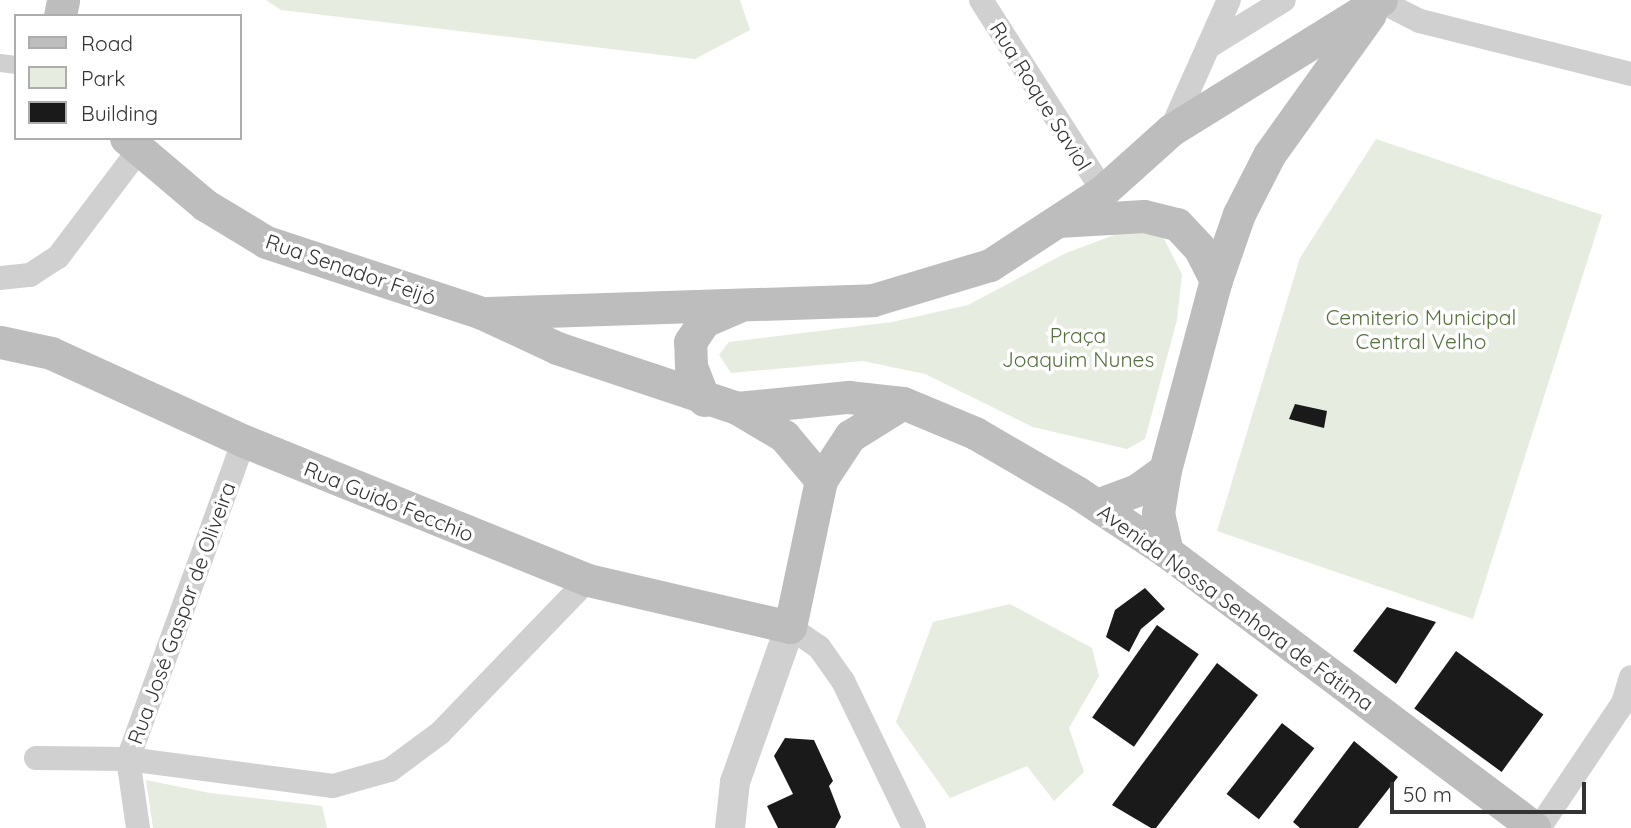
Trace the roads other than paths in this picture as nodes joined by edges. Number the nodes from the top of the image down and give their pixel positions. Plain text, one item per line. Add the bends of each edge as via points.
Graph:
1 (981, 0) edge
2 (1229, 0) edge
3 (1284, 0) edge
4 (1380, 0) edge
5 (1208, 47) junction
6 (1631, 74) edge
7 (1171, 130) junction
8 (132, 144) edge
9 (1103, 191) junction
10 (1058, 221) junction
11 (0, 278) edge
12 (1216, 281) junction
13 (742, 305) junction
14 (482, 313) junction
15 (0, 342) edge
16 (704, 400) junction
17 (903, 403) junction
18 (737, 408) junction
19 (244, 441) junction
20 (1165, 470) junction
21 (821, 480) junction
22 (1097, 505) junction
23 (1167, 552) junction
24 (588, 580) junction
25 (790, 627) junction
26 (1631, 677) edge
27 (1627, 703) edge
28 (36, 758) dead end
29 (128, 759) junction
30 (138, 828) edge
31 (730, 828) edge
32 (914, 828) edge
33 (1534, 828) edge
34 (1539, 828) edge

1 - 9 street, Rua Roque Saviol
2 - 5 street
3 - 5 street
4 - 6 street via 1420,21
4 - 7 main road
4 - 12 main road via 1269,155 1239,214
5 - 7 street
7 - 9 main road
8 - 11 street via 58,257 38,272
8 - 14 main road, Rua Senador Feijó via 205,205 266,242
9 - 10 main road
10 - 12 main road via 1144,216 1177,224 1200,249
10 - 13 main road via 990,265 873,300
12 - 20 main road
13 - 14 main road
13 - 16 main road via 704,321 690,342 691,366
14 - 16 main road, Avenida Nossa Senhora de Fátima via 556,348
15 - 19 main road, Rua Guido Fecchio via 51,353
16 - 18 main road, Avenida Nossa Senhora de Fátima
17 - 18 main road, Avenida Nossa Senhora de Fátima via 848,397
17 - 21 main road via 872,418 850,436
17 - 22 main road, Avenida Nossa Senhora de Fátima via 975,433
18 - 21 main road via 784,436
19 - 24 main road, Rua Guido Fecchio
19 - 29 street, Rua José Gaspar de Oliveira
20 - 22 main road via 1137,490
20 - 23 main road via 1157,513
21 - 25 main road
22 - 23 main road, Avenida Nossa Senhora de Fátima
23 - 33 main road, Avenida Nossa Senhora de Fátima
24 - 25 main road, Rua Guido Fecchio
24 - 29 street via 440,733 390,770 333,786
25 - 31 street via 735,782
25 - 32 street via 819,647 842,681
26 - 27 street
27 - 34 street
28 - 29 street
29 - 30 street, Rua José Gaspar de Oliveira

